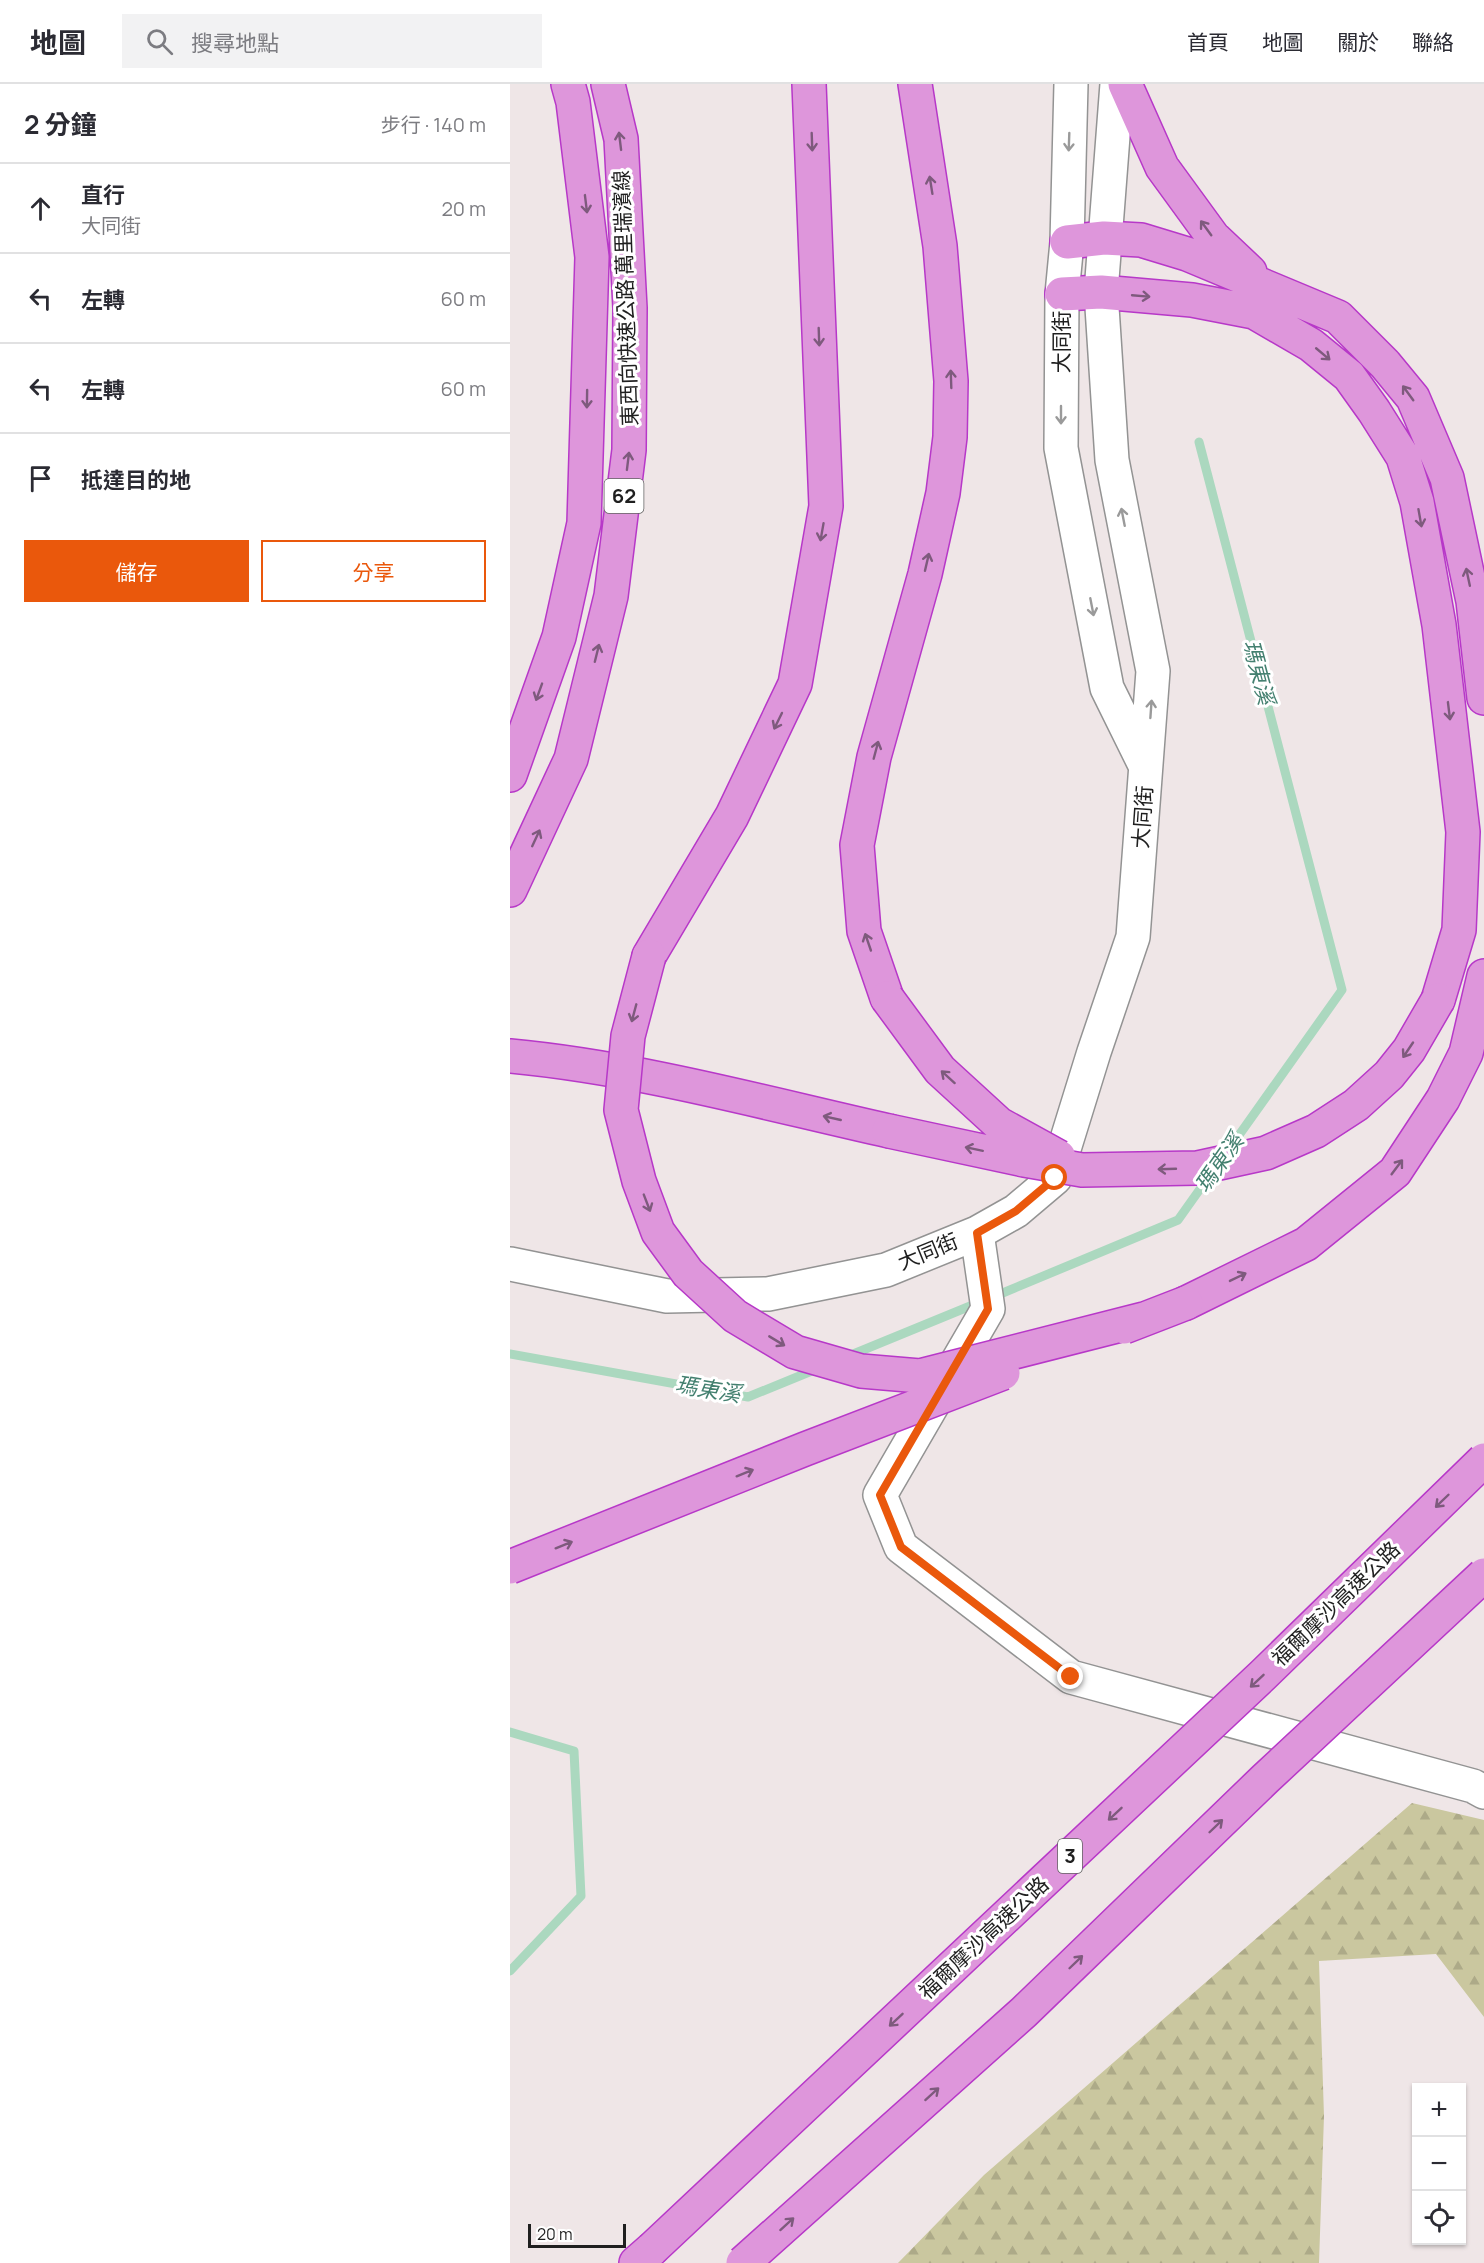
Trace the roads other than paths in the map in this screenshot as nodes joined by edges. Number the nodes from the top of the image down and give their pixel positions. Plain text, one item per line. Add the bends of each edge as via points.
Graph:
1 (568, 84) edge
2 (608, 84) edge
3 (809, 84) edge
4 (915, 84) edge
5 (1071, 84) edge
6 (1117, 84) edge
7 (1125, 84) edge
8 (1104, 238) junction
9 (1066, 242) junction
10 (1262, 284) junction
11 (1101, 292) junction
12 (1062, 294) junction
13 (1484, 698) edge
14 (1146, 767) junction
15 (510, 775) edge
16 (510, 890) edge
17 (1484, 976) edge
18 (510, 1056) edge
19 (1082, 1170) junction
20 (977, 1233) junction
21 (510, 1263) edge
22 (1144, 1319) junction
23 (1484, 1460) edge
24 (510, 1567) edge
25 (1484, 1575) edge
26 (1484, 1792) edge
27 (636, 2263) edge
28 (743, 2263) edge

1 -> 15 highway, 東西向快速公路 萬里瑞濱線 / 62 via 592,257 584,523 559,637
16 -> 2 highway, 東西向快速公路 萬里瑞濱線 / 62 via 571,759 611,596 628,461 630,308 621,139
3 -> 22 highway, bridge via 826,506 795,684 732,816 649,956 628,1036 621,1110 639,1181 658,1232 688,1273 735,1316 795,1352 861,1371 920,1376
19 -> 4 highway, bridge via 999,1124 940,1070 887,998 864,931 857,845 874,757 943,493 950,437 951,381 940,246
5 -> 9 street, 大同街
6 - 8 street, 大同街
10 -> 7 highway via 1213,237 1162,167
8 - 9 highway
8 - 10 highway via 1141,240
8 - 11 street, 大同街
9 - 12 street, 大同街
13 -> 10 highway via 1473,601 1447,478 1413,398 1338,317
11 - 12 highway
14 -> 11 street, 大同街 via 1154,671 1112,460
11 -> 19 highway, bridge via 1192,300 1254,312 1311,345 1349,376 1374,411 1403,457 1417,502 1439,625 1463,832 1458,930 1438,1000 1409,1050 1356,1105 1316,1131 1266,1153 1197,1168
12 -> 14 street, 大同街 via 1061,448 1107,688
14 - 20 street, 大同街 via 1133,937 1055,1178 1016,1211
22 -> 17 highway, bridge via 1186,1303 1306,1244 1395,1172 1443,1099 1466,1053
19 -> 18 highway, bridge via 668,1081 580,1064
20 - 21 street, 大同街 via 886,1270 768,1294 667,1296
20 - 26 street via 988,1309 880,1495 901,1547 1071,1677 1473,1785
24 -> 22 highway, bridge
23 -> 27 highway, 福爾摩沙高速公路 / 3, bridge via 1246,1692
28 -> 25 highway, bridge via 1024,2012

